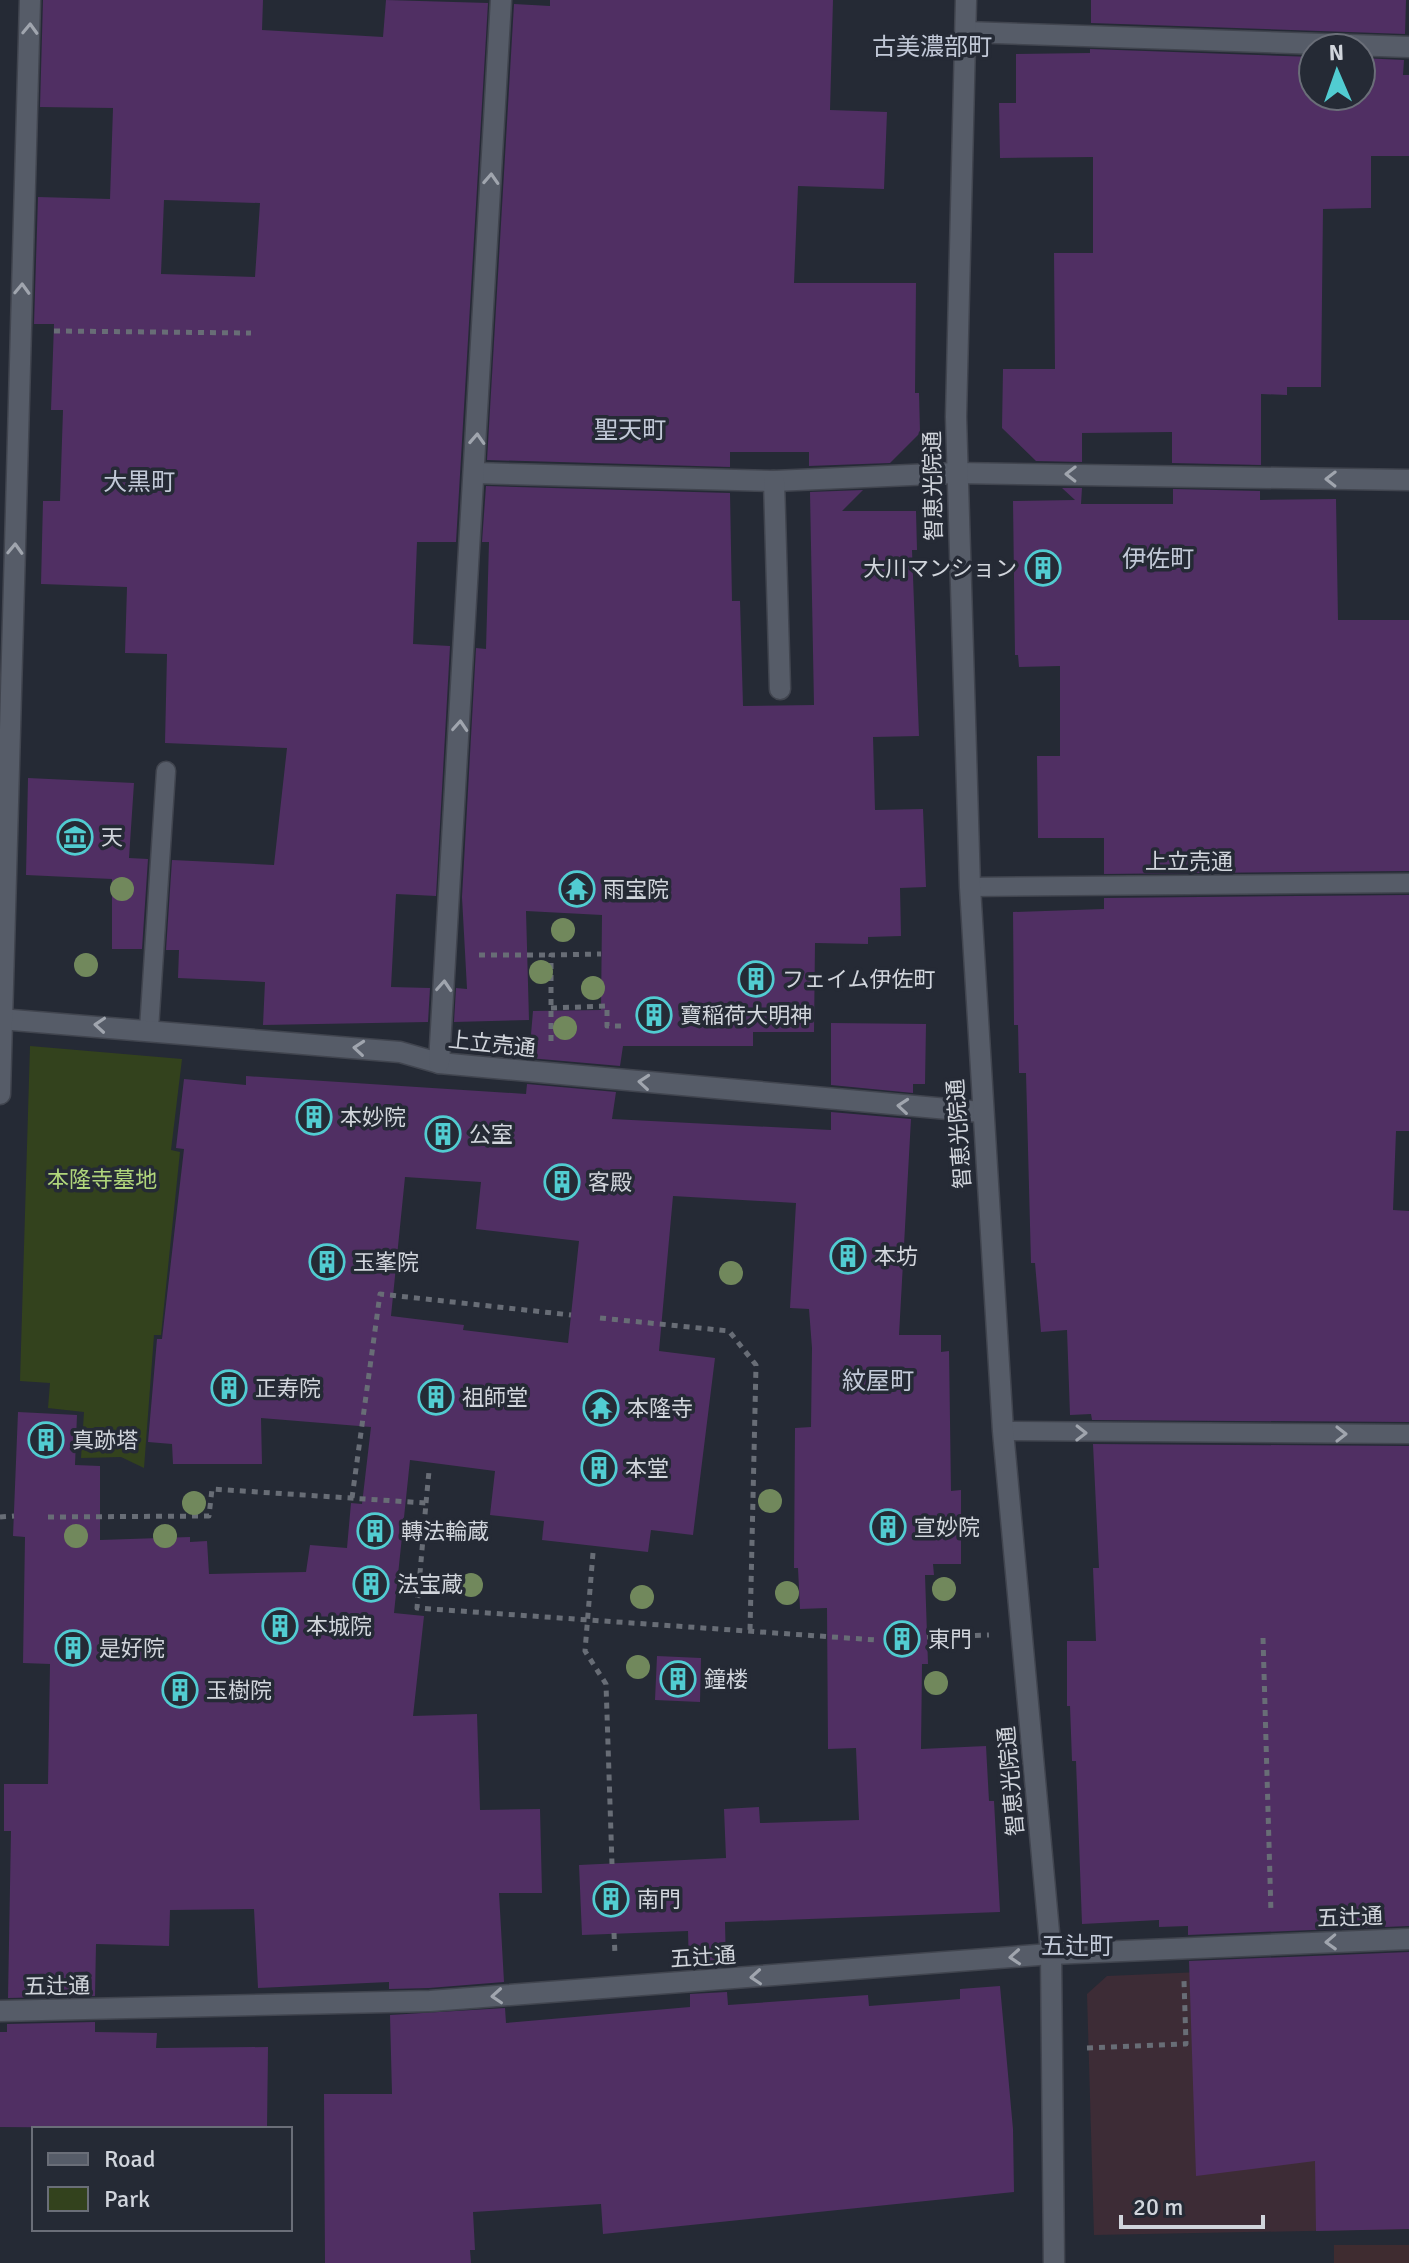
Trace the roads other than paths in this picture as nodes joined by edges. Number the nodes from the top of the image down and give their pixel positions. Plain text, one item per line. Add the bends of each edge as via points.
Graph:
1 (30, 0) edge
2 (501, 0) edge
3 (966, 0) edge
4 (966, 32) junction
5 (1409, 47) edge
6 (475, 473) junction
7 (956, 473) junction
8 (1409, 480) edge
9 (774, 481) junction
10 (780, 689) dead end
11 (166, 771) dead end
12 (1409, 883) edge
13 (970, 887) junction
14 (1, 1019) edge
15 (149, 1029) junction
16 (439, 1063) junction
17 (0, 1094) edge
18 (981, 1112) junction
19 (1003, 1431) junction
20 (1409, 1434) edge
21 (1409, 1939) edge
22 (1051, 1954) junction
23 (0, 2011) edge
24 (1054, 2263) edge

14 -> 1 street
6 -> 2 street
3 - 4 street, 智恵光院通
4 - 5 street
4 - 7 street, 智恵光院通
6 - 9 street
16 -> 6 street
8 -> 7 street
7 - 9 street
7 - 13 street, 智恵光院通
9 - 10 street
11 - 15 lane
12 - 13 lane, 上立売通
13 - 18 street, 智恵光院通
15 -> 14 street, 上立売通
14 - 17 street
16 -> 15 street, 上立売通 via 400,1052
18 -> 16 street, 上立売通
18 - 19 street, 智恵光院通
19 -> 20 lane
19 - 22 street, 智恵光院通
21 -> 22 street, 五辻通
22 -> 23 street, 五辻通 via 430,2001
22 - 24 street, 智恵光院通

